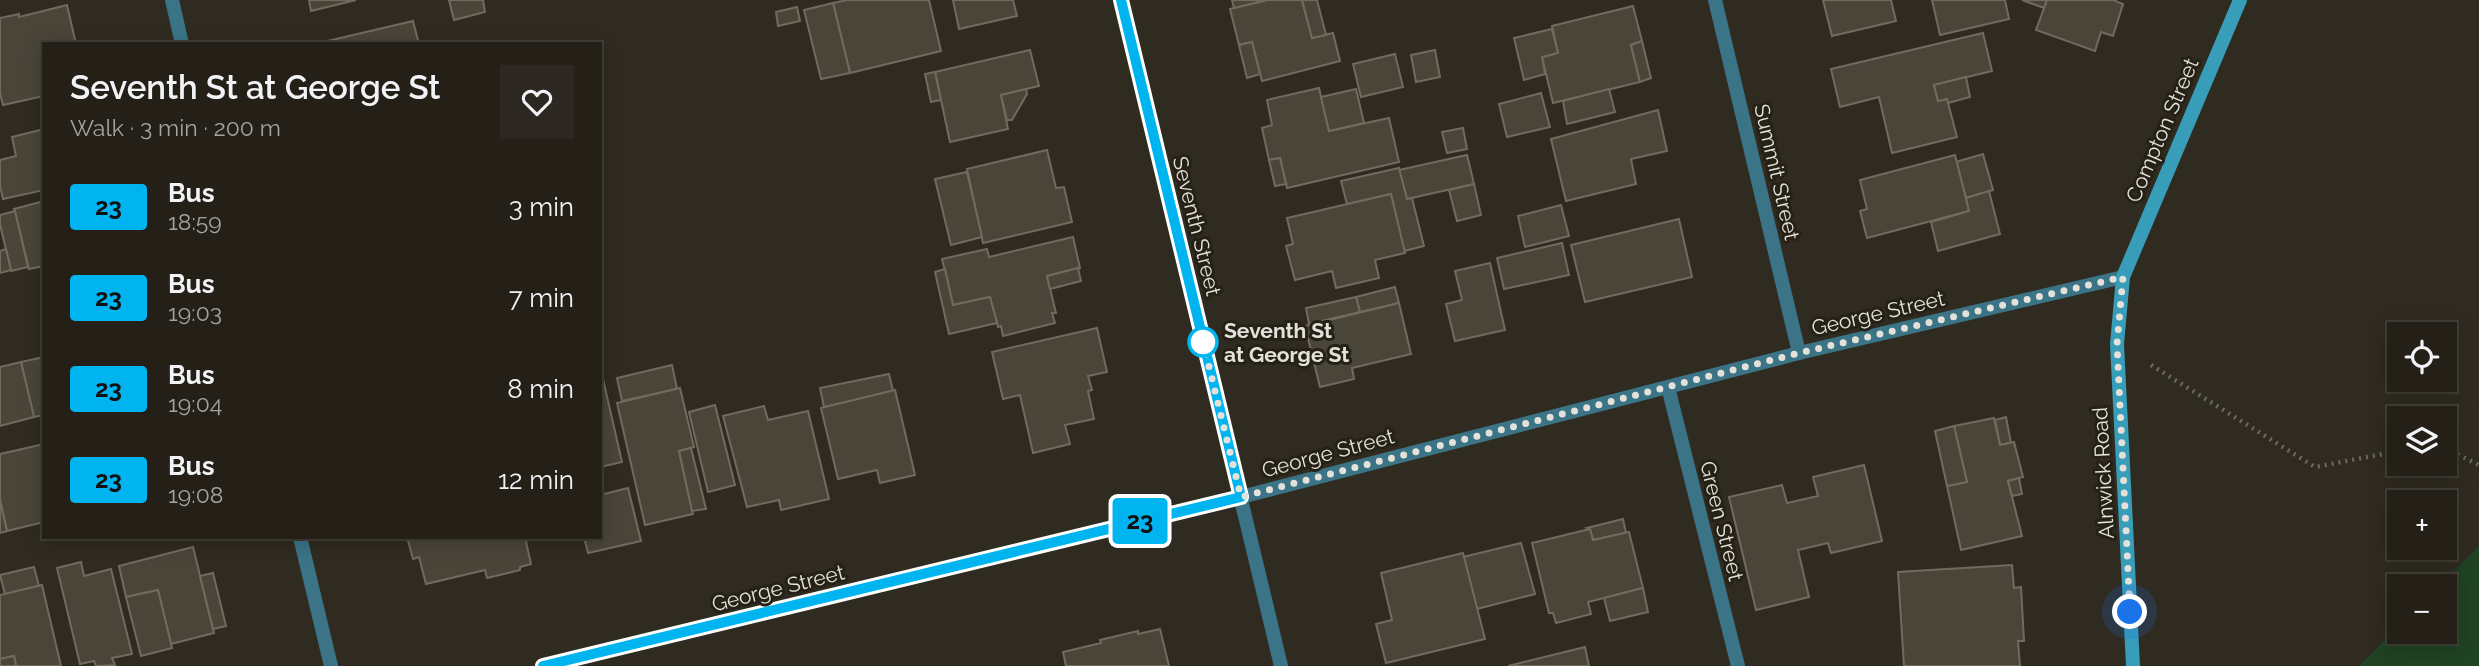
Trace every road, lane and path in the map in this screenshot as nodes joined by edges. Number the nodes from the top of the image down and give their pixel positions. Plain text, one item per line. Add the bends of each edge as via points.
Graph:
1 (172, 0) edge
2 (1121, 0) edge
3 (1715, 0) edge
4 (2240, 0) edge
5 (182, 42) edge
6 (2123, 277) junction
7 (2117, 344) junction
8 (1799, 353) junction
9 (1668, 387) junction
10 (2387, 453) edge
11 (2457, 454) edge
12 (2479, 465) edge
13 (1241, 497) junction
14 (300, 539) edge
15 (331, 666) edge
16 (543, 666) edge
17 (1281, 666) edge
18 (1738, 666) edge
19 (2133, 666) edge

1 - 5 street
2 - 13 street, Seventh Street
3 - 8 street, Summit Street
4 - 6 street, Compton Street
6 - 7 street, Alnwick Road
6 - 8 street, George Street
7 - 10 path via 2315,467
7 - 19 street, Alnwick Road
8 - 9 street, George Street
9 - 13 street, George Street
9 - 18 street, Green Street
11 - 12 path
13 - 16 street, George Street
13 - 17 street, Seventh Street
14 - 15 street

